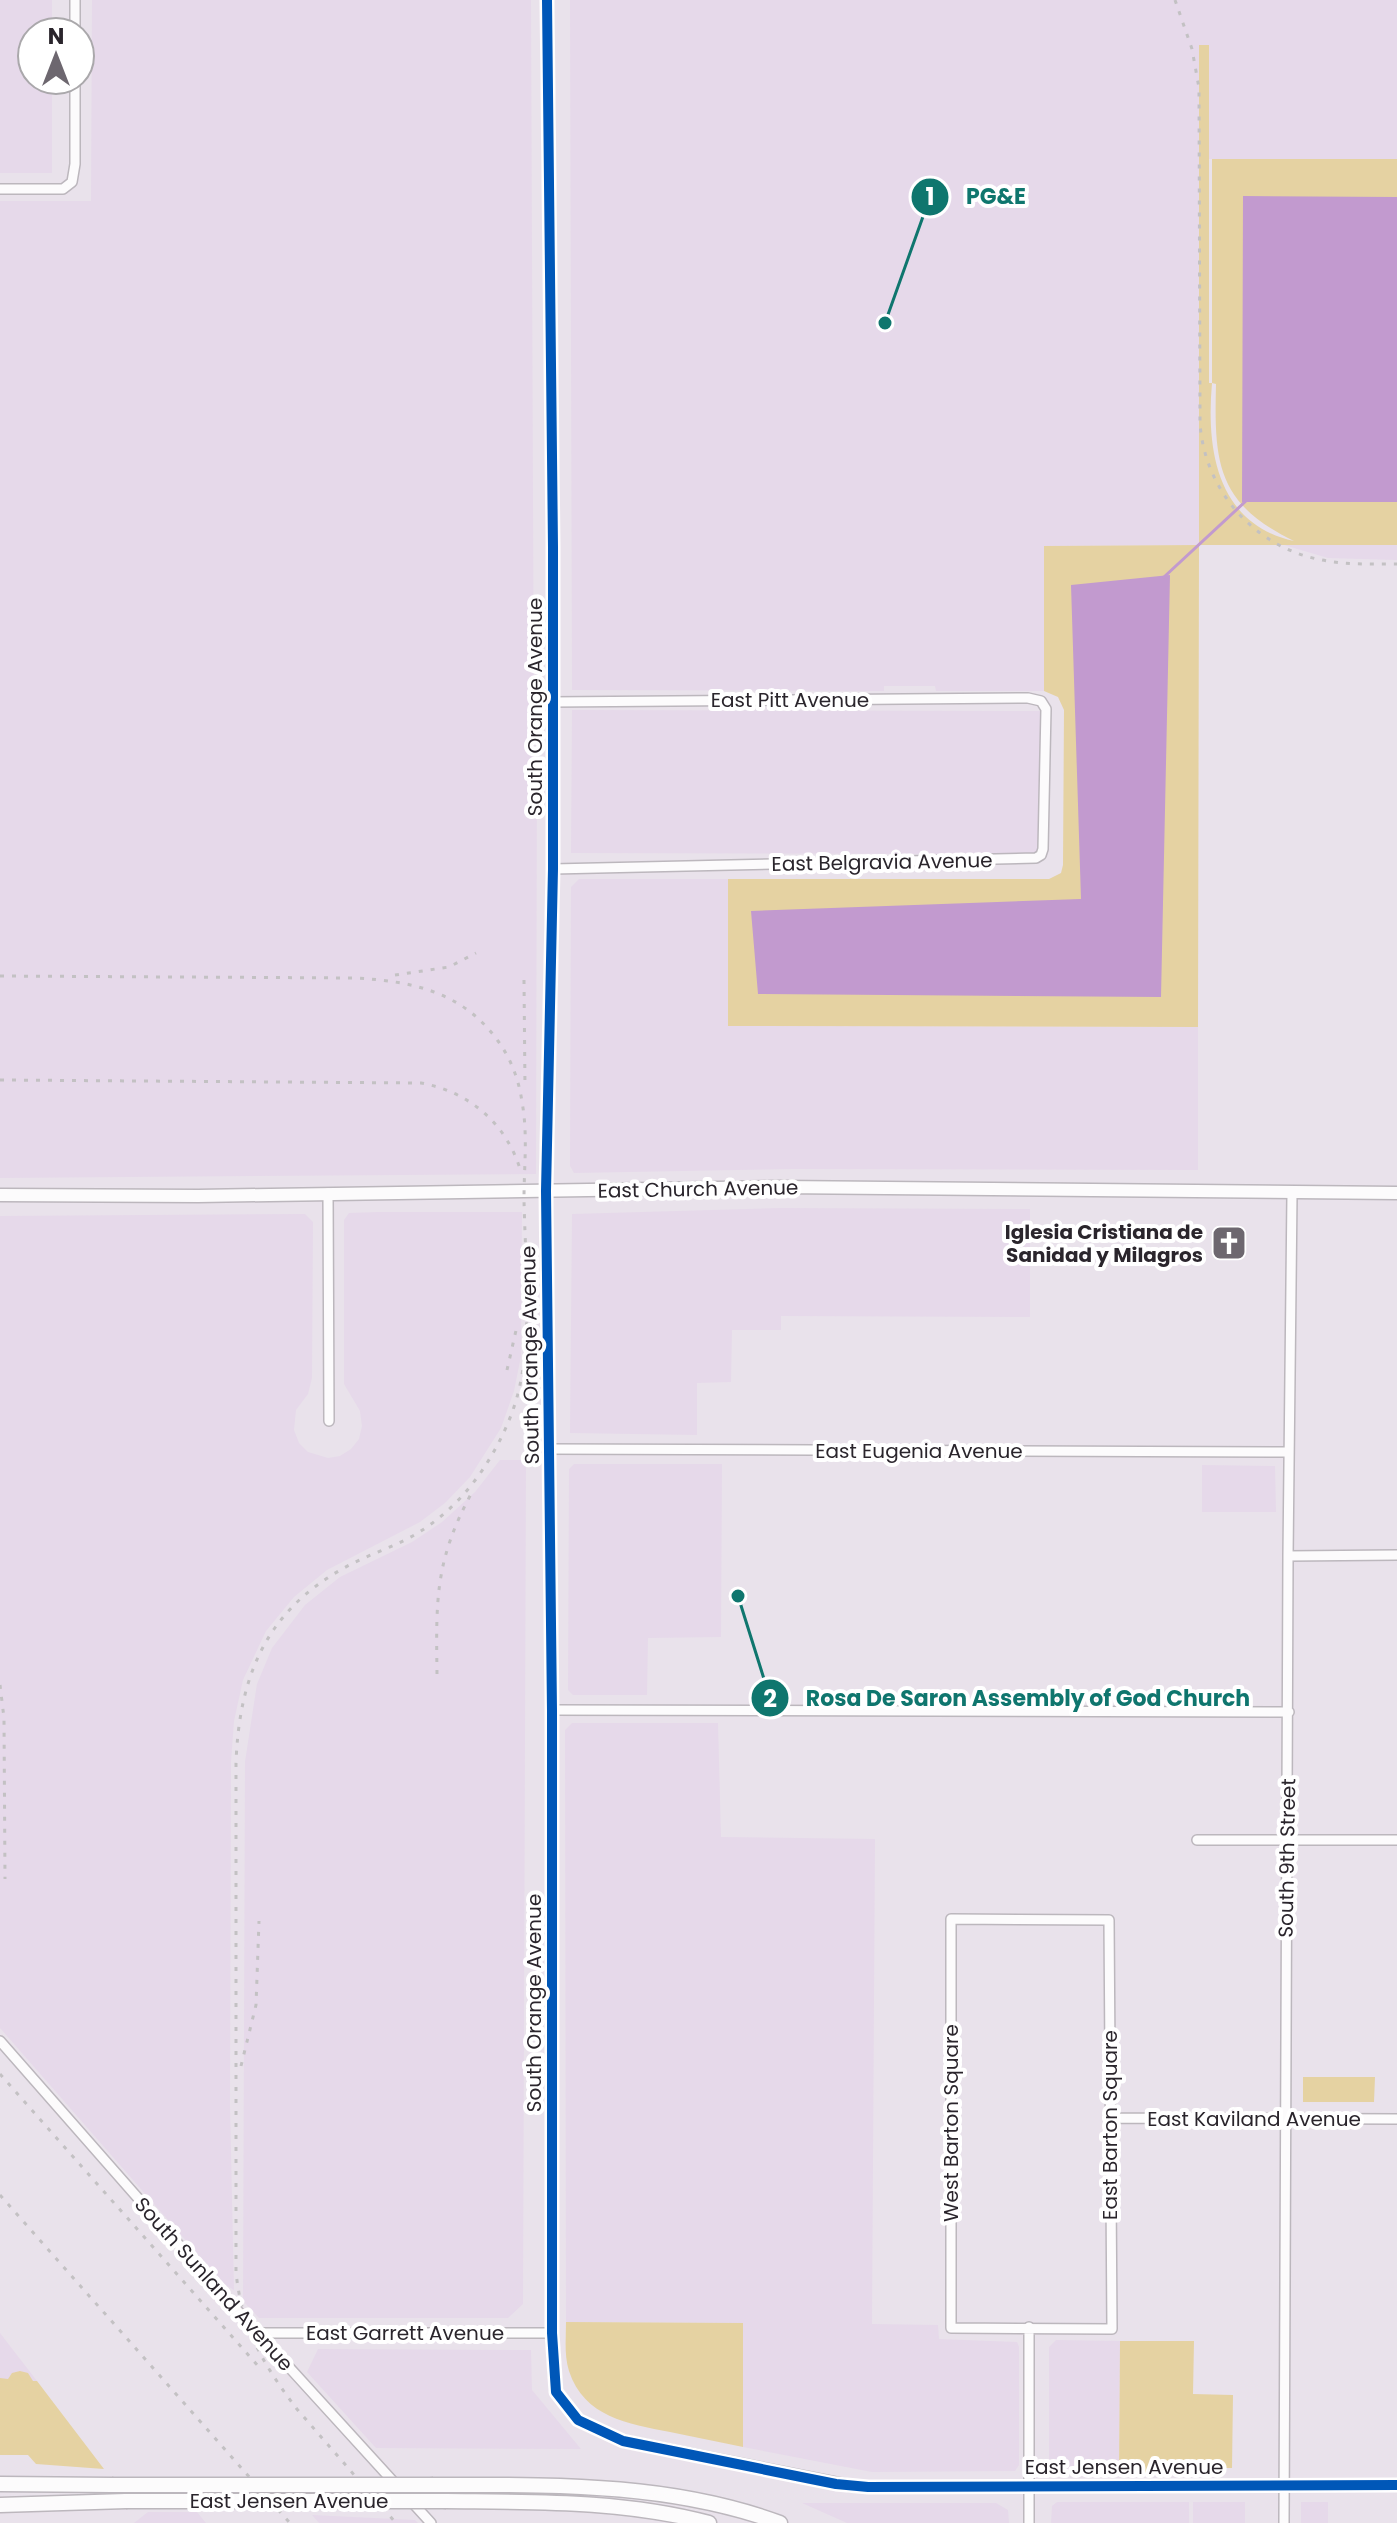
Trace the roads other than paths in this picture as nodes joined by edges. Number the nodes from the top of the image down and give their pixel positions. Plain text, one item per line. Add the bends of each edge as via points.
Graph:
1 (547, 0) edge
2 (75, 96) edge
3 (0, 189) edge
4 (1028, 698) joint
5 (552, 702) junction
6 (553, 869) junction
7 (546, 1191) junction
8 (328, 1193) junction
9 (1397, 1193) edge
10 (1292, 1194) junction
11 (0, 1195) edge
12 (329, 1421) dead end
13 (549, 1449) junction
14 (1289, 1452) junction
15 (1397, 1555) edge
16 (1288, 1556) junction
17 (552, 1710) junction
18 (1289, 1712) junction
19 (1286, 1839) junction
20 (1197, 1840) dead end
21 (1397, 1840) edge
22 (1109, 1920) joint
23 (0, 2041) edge
24 (1110, 2118) junction
25 (1397, 2119) edge
26 (1285, 2120) junction
27 (1029, 2327) junction
28 (259, 2333) junction
29 (552, 2333) junction
30 (0, 2482) edge
31 (1284, 2484) junction
32 (1397, 2485) edge
33 (852, 2486) joint
34 (1028, 2486) junction
35 (0, 2505) edge
36 (431, 2523) edge
37 (709, 2523) edge
38 (780, 2523) edge
39 (1029, 2523) edge
40 (1284, 2523) edge

1 - 5 street, South Orange Avenue
2 - 3 street via 72,182 63,189
4 - 5 street, East Pitt Avenue
4 - 6 street, East Belgravia Avenue via 1041,701 1046,709 1043,849 1036,858
5 - 6 street, South Orange Avenue
6 - 7 street, South Orange Avenue
7 - 8 main road, East Church Avenue
7 - 10 main road, East Church Avenue via 785,1187
7 - 13 street, South Orange Avenue
8 - 11 main road, East Church Avenue
8 - 12 street
9 - 10 main road, East Church Avenue
10 - 14 street, South 9th Street
13 - 14 street, East Eugenia Avenue
13 - 17 street, South Orange Avenue
14 - 16 street, South 9th Street
15 - 16 street
16 - 18 street, South 9th Street
17 - 18 street
17 - 29 street, South Orange Avenue
18 - 19 street, South 9th Street
19 - 20 street
19 - 21 street
19 - 26 street, South 9th Street
22 - 24 street, East Barton Square
22 - 27 street, West Barton Square via 951,1919 951,2328
23 - 28 street, South Sunland Avenue
24 - 26 street, East Kaviland Avenue
24 - 27 street, East Barton Square via 1112,2329
25 - 26 street, East Kaviland Avenue
26 - 31 street, South 9th Street
27 - 34 street
28 - 29 street, East Garrett Avenue
28 - 36 street, South Sunland Avenue
29 - 33 street, South Orange Avenue via 556,2392 578,2420 623,2441
30 - 38 main road, East Jensen Avenue, bridge via 622,2488 725,2506
31 - 32 street, East Jensen Avenue
31 - 34 street, East Jensen Avenue
31 - 40 street, South 9th Street
33 - 34 street, East Jensen Avenue
34 - 39 street
35 - 37 main road, East Jensen Avenue, bridge via 577,2503

